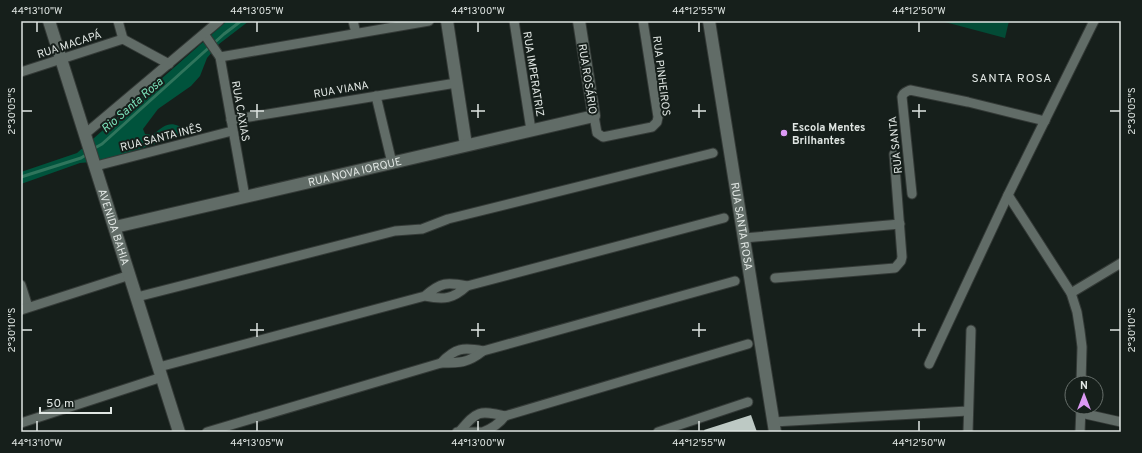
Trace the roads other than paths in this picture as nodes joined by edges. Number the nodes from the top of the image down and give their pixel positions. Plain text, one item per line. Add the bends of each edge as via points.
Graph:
1 (49, 21) edge
2 (118, 21) edge
3 (220, 21) edge
4 (353, 21) edge
5 (429, 21) edge
6 (447, 21) edge
7 (514, 21) edge
8 (579, 21) edge
9 (643, 21) edge
10 (709, 21) edge
11 (1094, 21) edge
12 (356, 34) junction
13 (206, 36) junction
14 (123, 39) junction
15 (219, 55) junction
16 (62, 59) junction
17 (169, 64) junction
18 (21, 72) edge
19 (456, 83) junction
20 (376, 96) junction
21 (594, 116) junction
22 (231, 120) junction
23 (1045, 121) junction
24 (530, 130) junction
25 (232, 131) junction
26 (600, 136) joint
27 (87, 138) junction
28 (466, 146) junction
29 (713, 153) dead end
30 (894, 154) dead end
31 (94, 162) junction
32 (392, 162) junction
33 (912, 194) dead end
34 (1008, 195) junction
35 (245, 197) junction
36 (724, 218) dead end
37 (900, 224) junction
38 (115, 227) junction
39 (744, 238) junction
40 (1121, 263) edge
41 (130, 275) junction
42 (775, 278) dead end
43 (735, 280) dead end
44 (21, 285) edge
45 (468, 286) junction
46 (1071, 293) junction
47 (140, 296) junction
48 (425, 296) junction
49 (25, 308) edge
50 (971, 330) dead end
51 (748, 344) dead end
52 (483, 351) junction
53 (441, 363) junction
54 (929, 364) dead end
55 (162, 370) junction
56 (1081, 375) edge
57 (748, 402) dead end
58 (968, 411) junction
59 (1081, 415) edge
60 (1098, 415) edge
61 (505, 416) junction
62 (1121, 422) edge
63 (21, 423) edge
64 (774, 427) edge
65 (179, 432) edge
66 (206, 432) edge
67 (458, 432) edge
68 (480, 432) edge
69 (483, 432) edge
70 (658, 432) edge
71 (968, 432) edge
72 (1080, 432) edge

1 - 16 street, AVENIDA BAHIA
2 - 14 street
3 - 13 street
4 - 12 street
5 - 12 street
6 - 19 street
7 - 24 street, RUA IMPERATRIZ
8 - 21 street, RUA ROSÁRIO
9 - 26 street, RUA PINHEIROS via 657,122 652,126
10 - 39 street, RUA SANTA ROSA
11 - 23 street
12 - 15 street
13 - 15 street, RUA CAXIAS
13 - 17 street
14 - 16 street, RUA MACAPÁ
14 - 17 street
15 - 22 street, RUA CAXIAS
16 - 18 street, RUA MACAPÁ
16 - 27 street, AVENIDA BAHIA
17 - 27 street
19 - 20 street, RUA VIANA
19 - 28 street
20 - 22 street, RUA VIANA
20 - 32 street
21 - 24 street, RUA NOVA IORQUE
21 - 26 street, RUA ROSÁRIO via 597,134
22 - 25 street, RUA CAXIAS
23 - 33 street, RUA SANTA via 910,90 903,94
23 - 34 street
24 - 28 street, RUA NOVA IORQUE
25 - 31 street, RUA SANTA INÊS
25 - 35 street, RUA CAXIAS
27 - 31 street, AVENIDA BAHIA
28 - 32 street, RUA NOVA IORQUE
29 - 47 street via 448,219 422,228 395,231
30 - 37 street
31 - 38 street, AVENIDA BAHIA
32 - 35 street, RUA NOVA IORQUE
34 - 46 street
34 - 54 street
35 - 38 street, RUA NOVA IORQUE
36 - 45 street
37 - 39 street
37 - 42 street via 902,257 895,268
38 - 41 street, AVENIDA BAHIA
39 - 64 street, RUA SANTA ROSA
40 - 46 street
41 - 47 street, AVENIDA BAHIA
41 - 49 street
43 - 52 street
44 - 49 street
45 - 48 street via 449,298
45 - 48 street via 448,283 440,285
46 - 56 street via 1080,331
47 - 55 street, AVENIDA BAHIA
48 - 55 street
50 - 58 street
51 - 61 street
52 - 53 street via 466,362
52 - 53 street via 454,351
53 - 66 street
55 - 63 street
55 - 65 street, AVENIDA BAHIA
57 - 70 street
58 - 64 street
58 - 71 street
59 - 72 street
60 - 62 street
61 - 67 street via 484,412 477,414
61 - 69 street via 499,424
67 - 68 street

